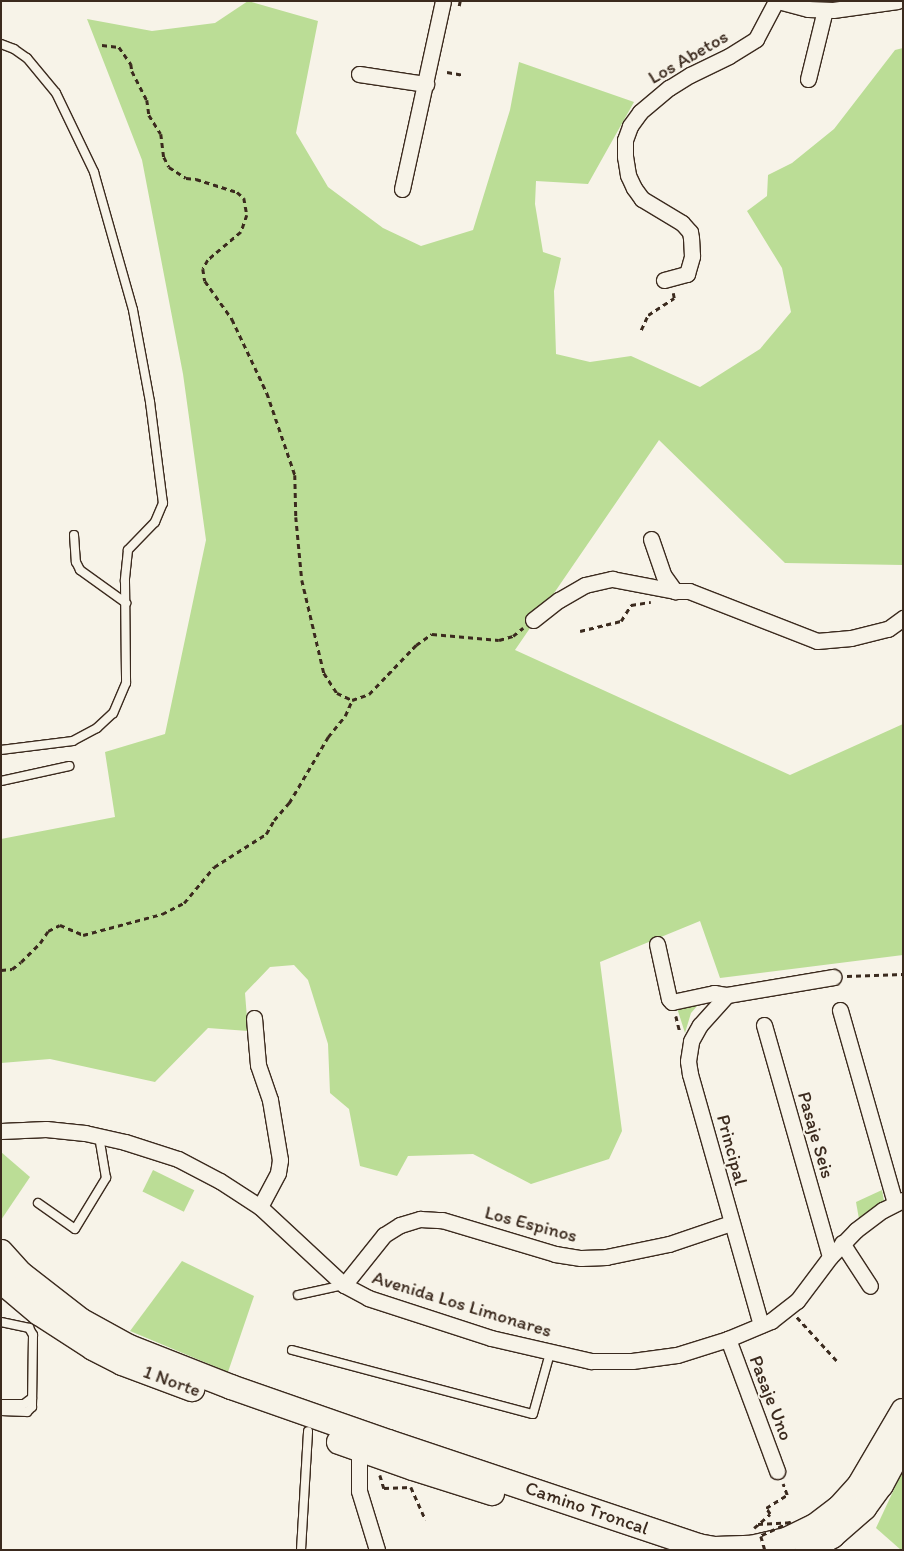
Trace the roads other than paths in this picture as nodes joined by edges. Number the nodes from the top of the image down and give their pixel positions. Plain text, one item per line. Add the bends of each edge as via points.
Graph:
1 (443, 1) edge
2 (777, 1) edge
3 (898, 1) edge
4 (825, 10) junction
5 (1, 44) edge
6 (359, 74) dead end
7 (808, 79) dead end
8 (426, 84) junction
9 (402, 188) dead end
10 (668, 286) road end
11 (74, 536) dead end
12 (651, 539) dead end
13 (675, 591) junction
14 (126, 603) junction
15 (903, 618) edge
16 (533, 620) road end
17 (1, 750) edge
18 (69, 766) dead end
19 (1, 781) edge
20 (657, 944) dead end
21 (833, 977) road end
22 (727, 995) junction
23 (840, 1010) dead end
24 (254, 1018) dead end
25 (764, 1025) dead end
26 (1, 1131) edge
27 (99, 1136) junction
28 (899, 1201) edge
29 (38, 1203) dead end
30 (260, 1207) junction
31 (731, 1223) junction
32 (842, 1243) junction
33 (1, 1252) edge
34 (830, 1257) junction
35 (1, 1259) edge
36 (6, 1280) edge
37 (344, 1285) junction
38 (870, 1286) dead end
39 (298, 1295) dead end
40 (1, 1322) edge
41 (761, 1325) junction
42 (728, 1340) junction
43 (292, 1350) dead end
44 (550, 1353) junction
45 (32, 1398) junction
46 (1, 1404) edge
47 (1, 1411) edge
48 (903, 1411) edge
49 (308, 1431) junction
50 (903, 1444) edge
51 (366, 1445) junction
52 (777, 1471) road end
53 (301, 1550) edge
54 (378, 1550) edge
55 (656, 1550) edge
56 (807, 1550) edge

1 - 8 street
2 - 4 street, Los Abetos
2 - 10 street, Los Abetos via 756,39 674,86 640,112 630,126 625,140 625,157 634,188 642,199 682,223 692,238 687,274
3 - 4 street, Los Abetos
4 - 7 street
5 - 14 lane via 14,49 39,70 56,93 77,134 94,172 133,310 150,402 163,504 156,522 128,550
6 - 8 street
8 - 9 street
11 - 14 lane via 76,562 80,570
12 - 13 street via 664,576
13 - 15 street via 690,591 816,640 851,638 888,629
13 - 16 street via 612,579 585,585
14 - 17 lane via 126,683 113,713 97,728 73,742
18 - 19 lane
20 - 22 street via 672,1002 714,994
21 - 22 street
22 - 31 street, Principal via 700,1025 691,1041 688,1061
23 - 28 street
24 - 30 street via 258,1065 270,1100 280,1160 278,1173
25 - 34 street, Pasaje Seis
26 - 27 street, Avenida Los Limonares via 46,1129
27 - 29 lane via 106,1178 75,1229
27 - 30 street, Avenida Los Limonares via 134,1144 178,1160 220,1181
28 - 32 street, Avenida Los Limonares via 871,1218
30 - 37 street, Avenida Los Limonares
31 - 37 street, Los Espinos via 669,1244 606,1257 581,1258 555,1254 442,1220 420,1219 400,1224 384,1235
31 - 41 street, Principal
32 - 34 street, Avenida Los Limonares
32 - 38 street
33 - 36 main road, 1 Norte
34 - 41 street, Avenida Los Limonares via 790,1309
35 - 36 street
36 - 49 main road, 1 Norte via 58,1326 122,1362
36 - 51 main road, 1 Norte via 129,1346
37 - 39 lane
37 - 44 street, Avenida Los Limonares via 368,1298 430,1319
40 - 45 lane via 29,1328 33,1332
41 - 42 street, Avenida Los Limonares
42 - 44 street, Avenida Los Limonares via 677,1355 632,1361 591,1361
42 - 52 street, Pasaje Uno
43 - 44 lane via 534,1414
45 - 46 lane via 24,1404
45 - 47 lane via 32,1407 27,1412
48 - 51 main road, Camino Troncal via 859,1486 828,1518 786,1540 733,1550 680,1541
49 - 51 main road, 1 Norte
49 - 53 lane
50 - 56 main road via 881,1485 864,1508 832,1536
51 - 54 street via 358,1491
51 - 55 main road, Camino Troncal

